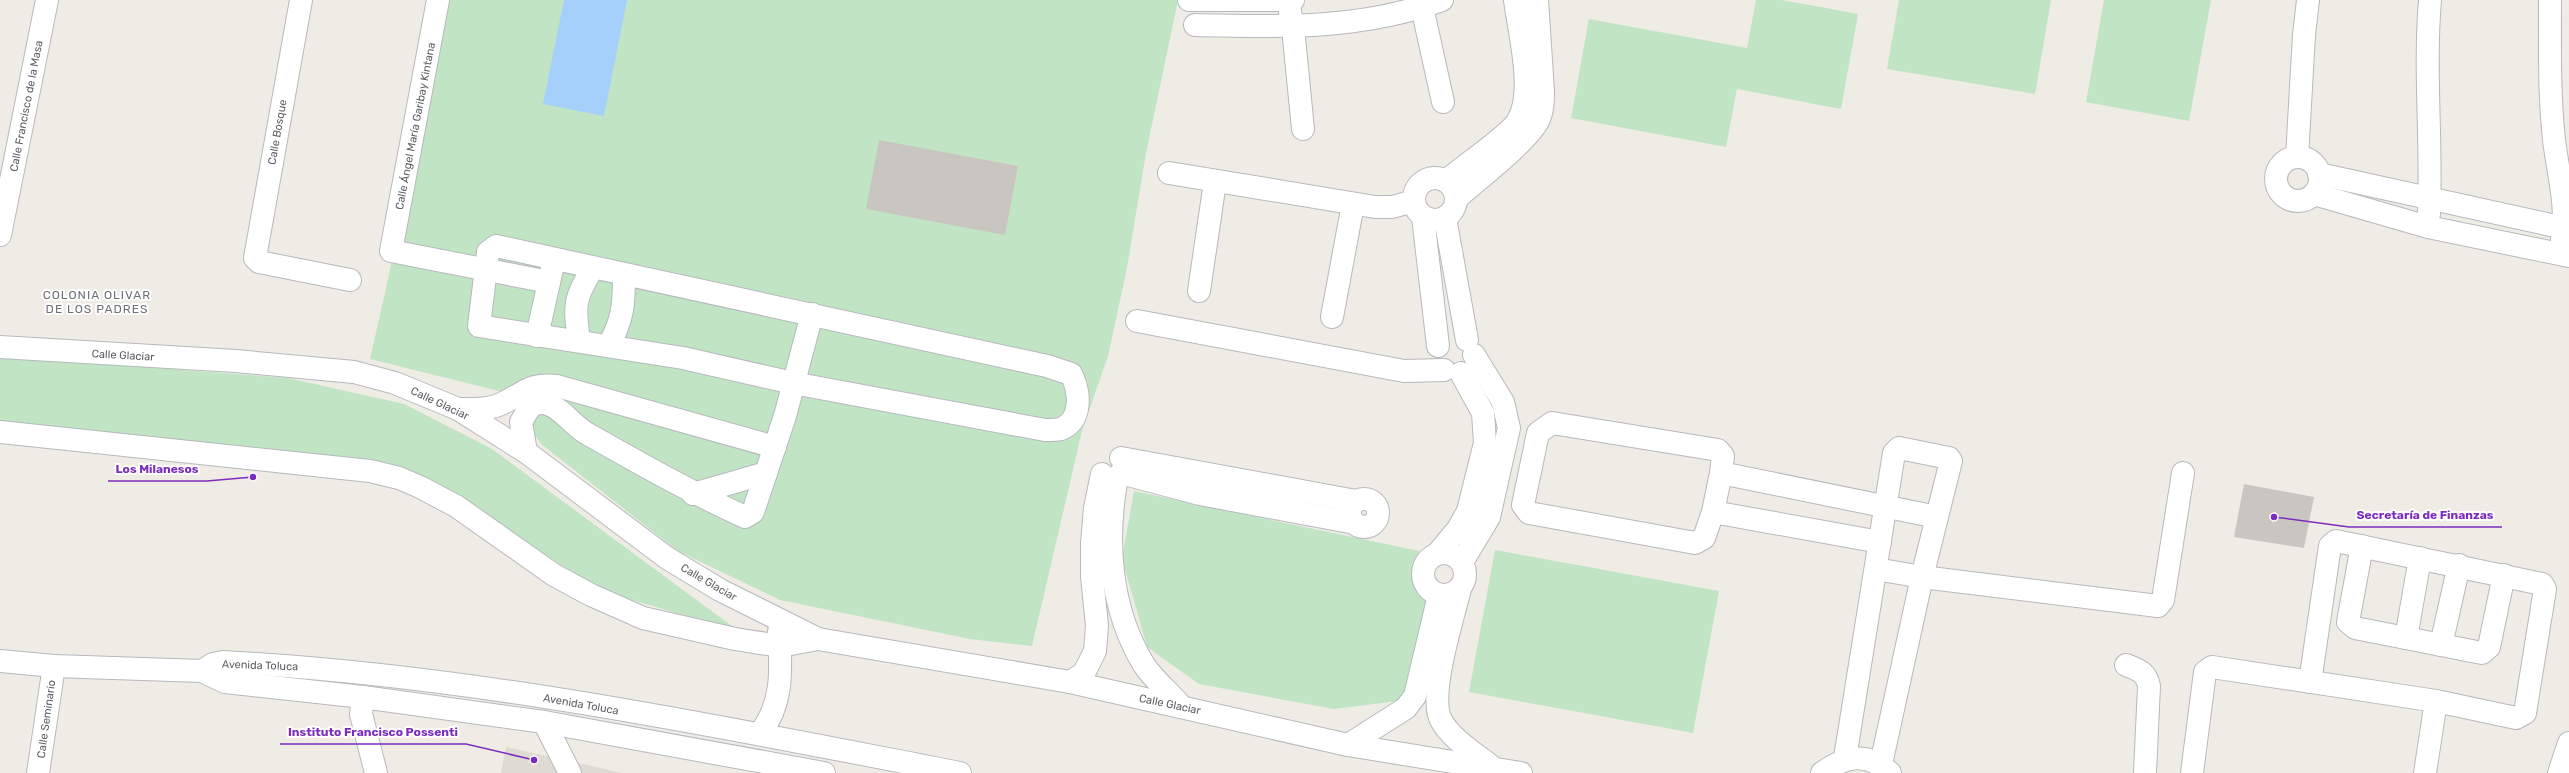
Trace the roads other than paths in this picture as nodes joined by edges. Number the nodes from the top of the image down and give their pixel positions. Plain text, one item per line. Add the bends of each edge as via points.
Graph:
1 (47, 0) edge
2 (300, 0) edge
3 (438, 0) edge
4 (1189, 0) edge
5 (1288, 0) edge
6 (1293, 0) edge
7 (1515, 0) edge
8 (1538, 0) edge
9 (2308, 0) edge
10 (2430, 0) edge
11 (2550, 0) edge
12 (1432, 4) edge
13 (1195, 26) dead end
14 (1293, 28) junction
15 (1443, 102) dead end
16 (1303, 129) dead end
17 (2297, 157) junction
18 (1169, 173) dead end
19 (1446, 181) junction
20 (1215, 182) junction
21 (2317, 184) junction
22 (1456, 199) junction
23 (2429, 200) junction
24 (1353, 204) junction
25 (1418, 209) junction
26 (1445, 218) junction
27 (1, 224) edge
28 (2428, 227) junction
29 (2567, 228) edge
30 (2564, 254) edge
31 (554, 260) junction
32 (593, 268) junction
33 (486, 269) junction
34 (624, 275) junction
35 (350, 280) dead end
36 (549, 282) junction
37 (1199, 291) dead end
38 (812, 314) junction
39 (1332, 317) dead end
40 (1137, 321) dead end
41 (537, 336) junction
42 (579, 340) junction
43 (609, 345) junction
44 (1438, 346) junction
45 (0, 347) edge
46 (1471, 348) junction
47 (1452, 371) junction
48 (793, 383) junction
49 (543, 394) junction
50 (502, 404) junction
51 (458, 409) junction
52 (521, 422) junction
53 (0, 432) edge
54 (775, 447) junction
55 (526, 452) junction
56 (1115, 471) junction
57 (766, 473) junction
58 (1721, 473) junction
59 (2183, 473) dead end
60 (693, 494) junction
61 (1287, 500) junction
62 (1885, 507) junction
63 (1713, 512) junction
64 (1937, 517) junction
65 (1880, 542) junction
66 (2362, 546) junction
67 (1438, 553) junction
68 (2420, 558) junction
69 (1462, 562) junction
70 (2459, 565) junction
71 (1876, 568) junction
72 (2504, 575) junction
73 (1922, 577) junction
74 (1460, 589) junction
75 (1439, 595) junction
76 (1118, 606) junction
77 (1097, 611) junction
78 (779, 619) junction
79 (2406, 638) junction
80 (818, 639) junction
81 (2441, 645) junction
82 (780, 646) junction
83 (0, 660) edge
84 (2126, 665) dead end
85 (54, 666) junction
86 (202, 671) junction
87 (1070, 682) junction
88 (2310, 682) junction
89 (363, 697) junction
90 (2436, 701) junction
91 (1181, 706) junction
92 (544, 722) junction
93 (759, 734) junction
94 (2569, 743) edge
95 (1348, 745) junction
96 (1846, 758) junction
97 (1493, 768) junction
98 (1885, 769) edge
99 (954, 772) edge
100 (38, 773) edge
101 (376, 773) edge
102 (570, 773) edge
103 (824, 773) edge
104 (1521, 773) edge
105 (1822, 773) edge
106 (2145, 773) edge
107 (2192, 773) edge
108 (2425, 773) edge
109 (2559, 773) edge

1 - 27 street, Calle Francisco de la Masa
2 - 35 street, Calle Bosque via 255,255 259,262
3 - 33 street, Calle Ángel María Garibay Kintana via 391,252
4 - 5 street
5 - 6 street
5 - 14 street
7 - 19 street via 1527,92 1521,115 1513,127
8 - 22 street via 1543,105 1538,121 1528,134
9 - 17 street
10 - 23 street
11 - 29 street via 2548,60 2551,104
12 - 14 street via 1372,19
12 - 15 street
13 - 14 street
14 - 16 street
17 - 21 street via 2315,164
17 - 21 street via 2289,159 2277,173 2281,192 2292,200 2305,199
18 - 20 street
19 - 22 street via 1454,189
19 - 25 street via 1435,178 1424,181 1416,190
20 - 24 street
20 - 37 street
21 - 23 street
21 - 28 street
22 - 26 street via 1453,210
23 - 28 street
23 - 29 street via 2485,209
24 - 25 street
24 - 39 street
25 - 26 street via 1434,220
25 - 44 street
26 - 46 street
28 - 30 street
29 - 30 street
31 - 32 street
31 - 33 street via 496,246 488,252
31 - 36 street
32 - 34 street
32 - 42 street via 581,288 574,310
33 - 36 street
33 - 41 street via 479,326
34 - 38 street
34 - 43 street via 624,308 620,325
36 - 41 street
38 - 48 street
38 - 48 street via 1047,366 1071,374 1077,385 1079,398 1074,418 1061,429 1045,430
40 - 47 street via 1404,371
41 - 42 street
42 - 43 street
43 - 48 street via 683,358
44 - 46 street via 1451,336 1460,336
44 - 47 street via 1438,363
45 - 51 street, Calle Glaciar via 354,372 395,383
46 - 47 street via 1467,369
46 - 69 street via 1503,402 1509,428 1489,517
47 - 67 street via 1483,413 1485,443 1468,511 1458,529
48 - 54 street
49 - 50 street via 530,387
49 - 52 street
49 - 54 street via 557,386
49 - 60 street via 574,426
50 - 51 street
50 - 52 street via 517,415
51 - 55 street, Calle Glaciar
52 - 55 street
53 - 82 street, Calle Glaciar via 370,471 400,478 456,506 554,575 643,618 735,639
54 - 57 street
55 - 78 street, Calle Glaciar via 668,558 720,590
56 - 61 street via 1167,476
56 - 76 street via 1111,561
56 - 77 street via 1095,508 1092,576
57 - 60 street
57 - 60 street via 753,512 745,518
58 - 62 street
58 - 63 street
58 - 63 street via 1723,456 1718,450 1552,422 1538,433 1523,505 1529,513 1695,543 1704,538
59 - 73 street via 2163,600 2158,606
61 - 61 street via 1360,527 1373,525 1379,513 1374,502 1362,498 1356,501
62 - 64 street
62 - 64 street via 1896,450 1949,458
62 - 65 street
63 - 65 street
64 - 73 street
65 - 71 street
66 - 68 street
66 - 79 street via 2348,622 2355,628
66 - 88 street via 2336,541 2330,546
67 - 69 street via 1455,556
67 - 75 street via 1428,559 1423,569 1423,580 1429,590
68 - 70 street
68 - 79 street
69 - 74 street via 1466,571
70 - 72 street
70 - 81 street
71 - 73 street
71 - 96 street
72 - 81 street via 2486,651 2482,653
72 - 90 street via 2536,581 2545,588 2525,713 2516,718
73 - 98 street
74 - 75 street via 1450,595
74 - 97 street via 1436,693 1438,712 1446,727
75 - 95 street via 1415,696 1406,708
76 - 77 street
76 - 91 street via 1124,626 1145,667
77 - 87 street via 1095,651 1084,673
78 - 80 street, Calle Glaciar
78 - 82 street
79 - 81 street
80 - 82 street, Calle Glaciar
80 - 87 street, Calle Glaciar
82 - 93 street via 779,693 771,721
83 - 85 street, Avenida Toluca
84 - 106 street via 2143,672 2147,676 2149,686
85 - 86 street, Avenida Toluca
85 - 100 street, Calle Seminario
86 - 89 street, Avenida Toluca via 225,682
86 - 93 street, Avenida Toluca via 213,664 223,662 335,670 509,691
87 - 91 street, Calle Glaciar
88 - 90 street
88 - 107 street via 2212,667 2207,669
89 - 92 street, Avenida Toluca
89 - 101 street via 361,714
90 - 108 street
91 - 95 street, Calle Glaciar
92 - 102 street
92 - 103 street, Avenida Toluca
93 - 99 street, Avenida Toluca
94 - 109 street
95 - 97 street, Calle Glaciar
96 - 98 street via 1858,758
96 - 105 street
97 - 104 street, Calle Glaciar

